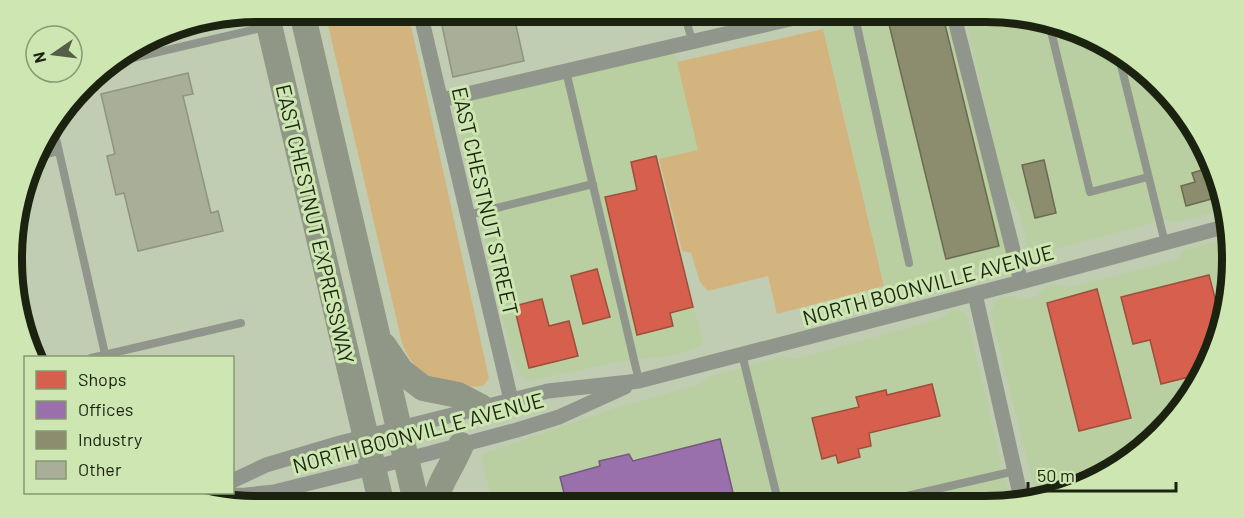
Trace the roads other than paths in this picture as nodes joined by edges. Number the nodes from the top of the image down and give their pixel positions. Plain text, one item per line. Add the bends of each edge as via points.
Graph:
1 (257, 22) edge
2 (269, 22) edge
3 (304, 22) edge
4 (422, 22) edge
5 (687, 22) edge
6 (776, 22) edge
7 (856, 22) edge
8 (956, 22) edge
9 (1051, 32) edge
10 (692, 41) junction
11 (138, 56) edge
12 (1121, 65) edge
13 (566, 71) junction
14 (441, 100) junction
15 (56, 138) edge
16 (59, 151) junction
17 (47, 154) edge
18 (1148, 177) junction
19 (593, 184) junction
20 (468, 215) junction
21 (1219, 228) edge
22 (1165, 243) junction
23 (909, 262) dead end
24 (1021, 282) junction
25 (975, 294) junction
26 (241, 323) dead end
27 (377, 335) junction
28 (105, 354) junction
29 (742, 354) junction
30 (96, 356) edge
31 (639, 381) junction
32 (511, 400) junction
33 (481, 407) junction
34 (399, 428) junction
35 (365, 436) junction
36 (461, 445) junction
37 (406, 459) junction
38 (373, 467) junction
39 (1015, 471) junction
40 (234, 480) edge
41 (1020, 493) edge
42 (285, 496) edge
43 (380, 496) edge
44 (415, 496) edge
45 (436, 496) edge
46 (777, 496) edge
47 (907, 496) edge

1 - 11 lane
2 - 35 main road, EAST CHESTNUT EXPRESSWAY
3 - 27 main road, EAST CHESTNUT EXPRESSWAY
4 - 14 street, EAST CHESTNUT STREET
5 - 10 lane
6 - 10 street
7 - 23 lane
8 - 24 street
9 - 18 lane via 1090,192
10 - 13 street
12 - 18 lane
13 - 14 street
13 - 19 lane
14 - 20 street, EAST CHESTNUT STREET
15 - 16 lane
16 - 17 lane
16 - 28 lane
18 - 22 lane
19 - 20 lane
19 - 31 lane
20 - 32 street, EAST CHESTNUT STREET
21 - 22 street, NORTH BOONVILLE AVENUE
22 - 24 street, NORTH BOONVILLE AVENUE
24 - 25 street, NORTH BOONVILLE AVENUE
25 - 29 street, NORTH BOONVILLE AVENUE
25 - 39 street
26 - 28 lane
27 - 33 main road via 401,371 423,388 458,395
27 - 34 main road, EAST CHESTNUT EXPRESSWAY
28 - 30 lane
29 - 31 street, NORTH BOONVILLE AVENUE
29 - 46 lane
31 - 32 street, NORTH BOONVILLE AVENUE via 548,391
31 - 36 street, NORTH BOONVILLE AVENUE via 559,417
32 - 33 street, NORTH BOONVILLE AVENUE
33 - 34 street, NORTH BOONVILLE AVENUE
34 - 35 street, NORTH BOONVILLE AVENUE
34 - 37 main road, EAST CHESTNUT EXPRESSWAY
35 - 38 main road, EAST CHESTNUT EXPRESSWAY
35 - 40 street, NORTH BOONVILLE AVENUE via 266,465
36 - 37 street, NORTH BOONVILLE AVENUE
36 - 45 main road
37 - 38 street, NORTH BOONVILLE AVENUE
37 - 44 main road, EAST CHESTNUT EXPRESSWAY
38 - 42 street, NORTH BOONVILLE AVENUE
38 - 43 main road, EAST CHESTNUT EXPRESSWAY
39 - 41 street
39 - 47 lane

